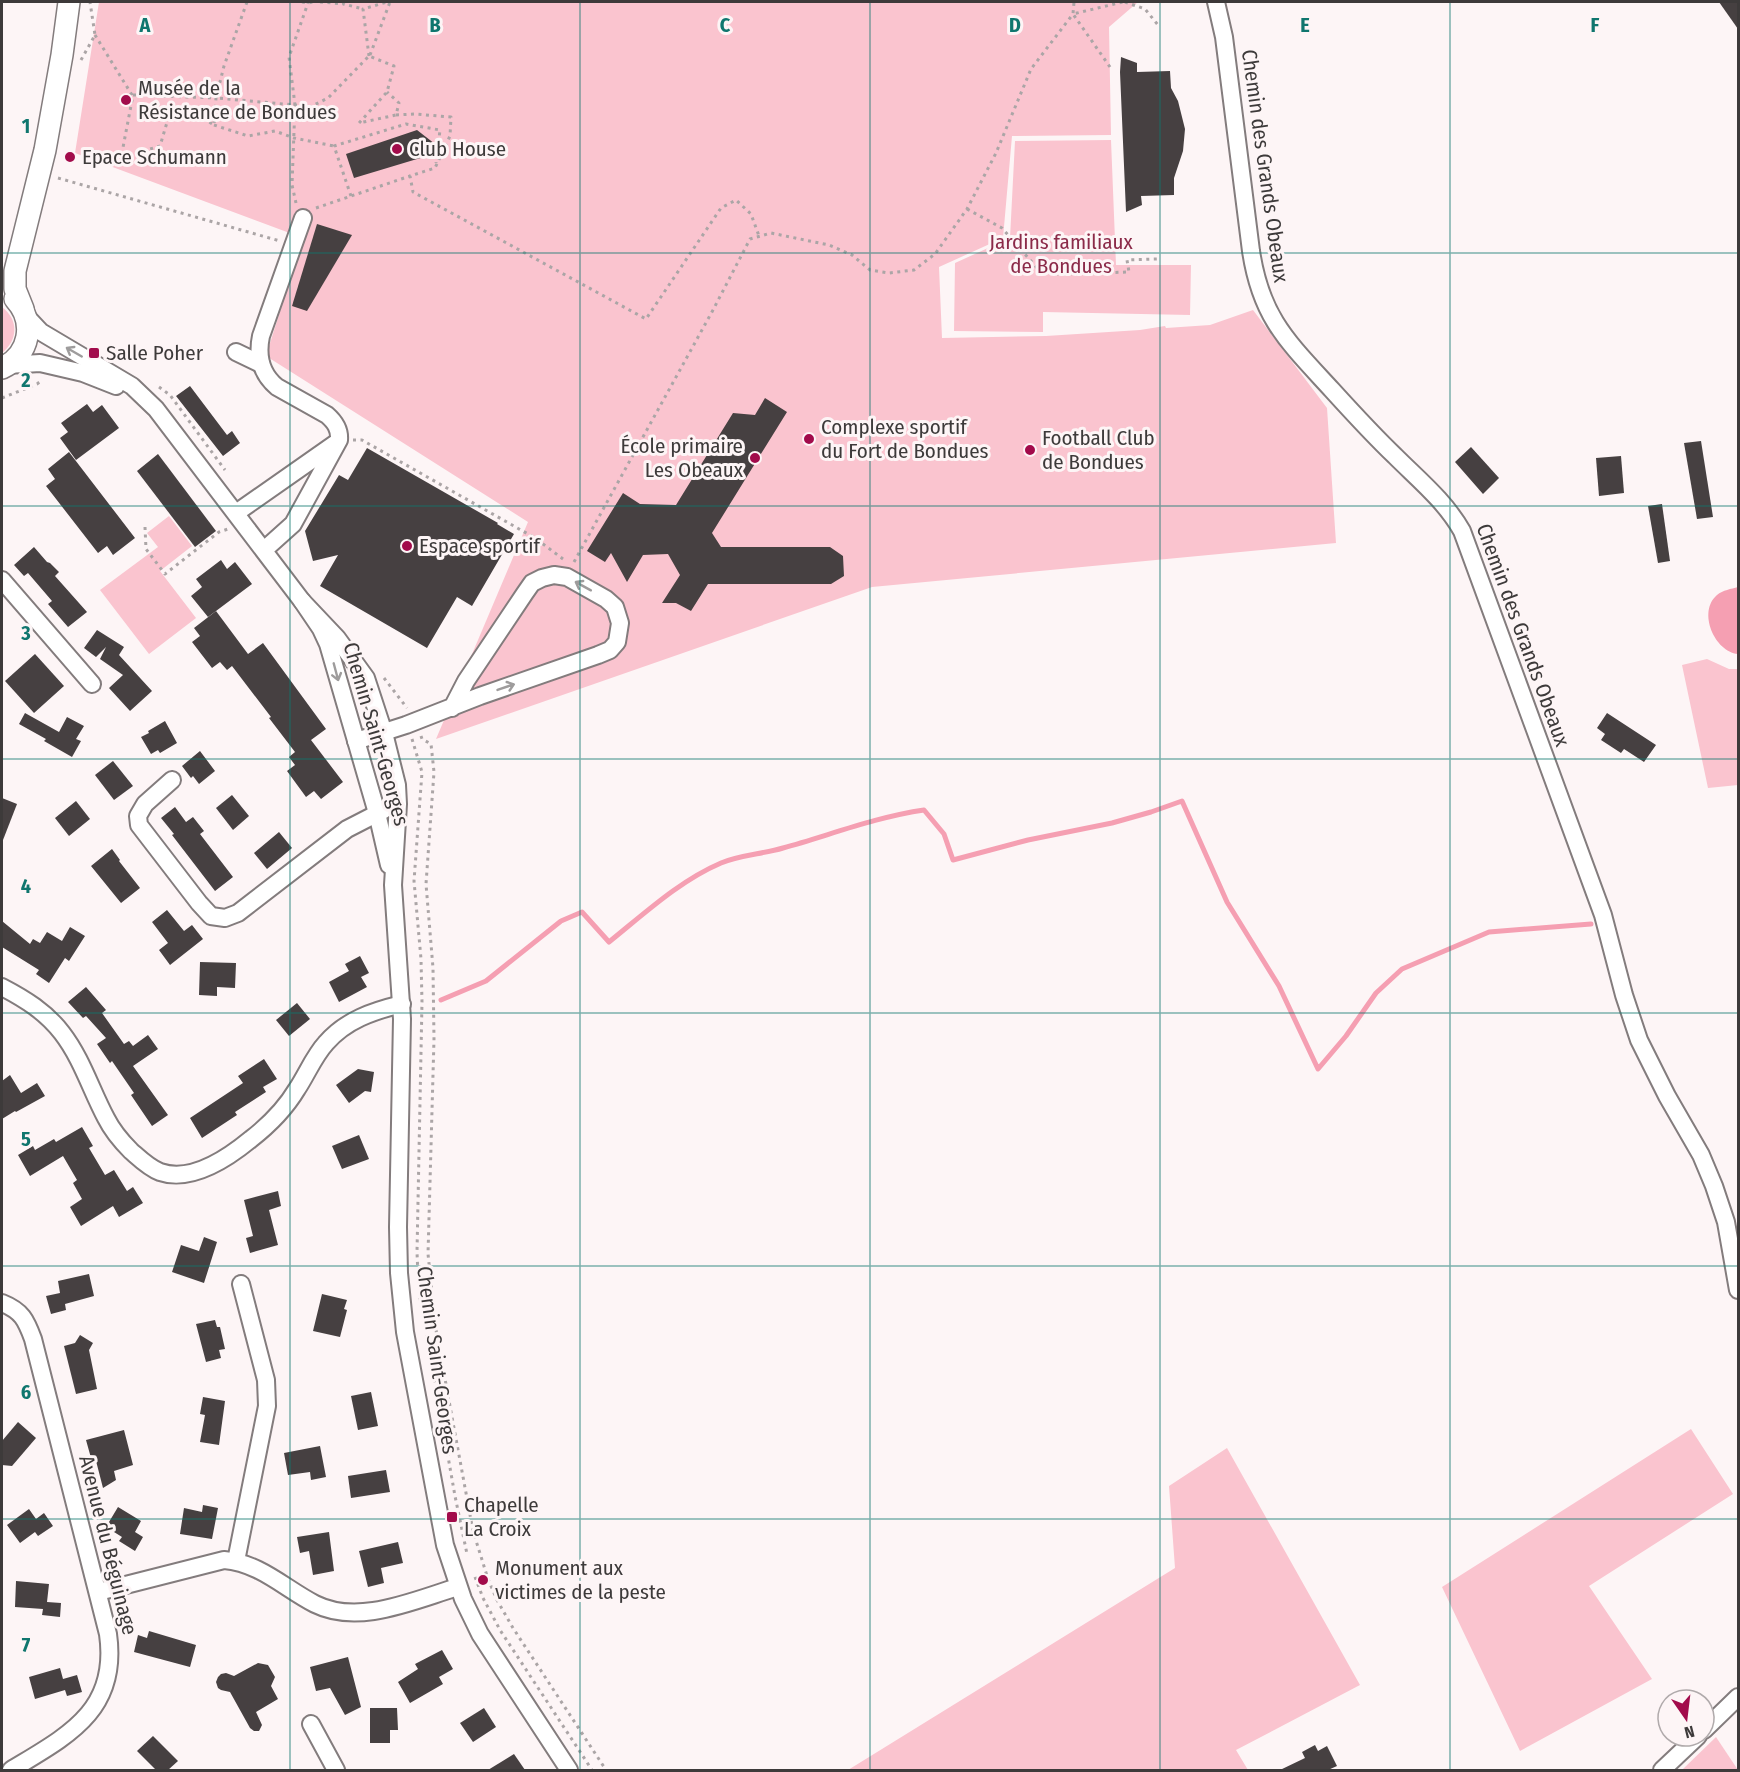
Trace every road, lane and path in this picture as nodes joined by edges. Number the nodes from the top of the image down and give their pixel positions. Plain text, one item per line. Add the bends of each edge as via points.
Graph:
1 (57, 2) edge
2 (69, 2) edge
3 (90, 2) edge
4 (246, 2) edge
5 (302, 2) edge
6 (313, 2) edge
7 (320, 2) edge
8 (388, 2) edge
9 (1074, 2) edge
10 (1124, 2) edge
11 (1216, 2) edge
12 (308, 3) junction
13 (344, 3) edge
14 (363, 9) junction
15 (1072, 14) junction
16 (1158, 26) dead end
17 (95, 35) junction
18 (369, 56) junction
19 (77, 66) dead end
20 (1110, 67) dead end
21 (387, 92) junction
22 (133, 95) junction
23 (216, 98) junction
24 (295, 105) junction
25 (396, 115) junction
26 (214, 125) junction
27 (294, 138) junction
28 (334, 146) junction
29 (435, 168) junction
30 (410, 176) junction
31 (58, 178) dead end
32 (351, 196) junction
33 (966, 209) junction
34 (303, 219) junction
35 (759, 236) junction
36 (293, 245) junction
37 (1157, 259) dead end
38 (2, 261) edge
39 (2, 291) edge
40 (24, 312) junction
41 (236, 351) dead end
42 (261, 364) junction
43 (51, 366) junction
44 (4, 367) edge
45 (2, 398) edge
46 (156, 410) junction
47 (339, 440) junction
48 (240, 518) junction
49 (145, 527) dead end
50 (264, 550) junction
51 (569, 571) junction
52 (2, 580) edge
53 (302, 601) junction
54 (92, 684) dead end
55 (452, 708) junction
56 (384, 733) junction
57 (356, 741) junction
58 (172, 780) dead end
59 (398, 804) junction
60 (377, 813) junction
61 (393, 885) junction
62 (2, 987) edge
63 (402, 1004) junction
64 (241, 1284) dead end
65 (1738, 1290) edge
66 (2, 1303) edge
67 (236, 1561) junction
68 (458, 1587) junction
69 (98, 1592) junction
70 (1738, 1697) edge
71 (1716, 1718) edge
72 (311, 1724) dead end
73 (1685, 1748) edge
74 (11, 1770) edge
75 (336, 1770) edge
76 (569, 1770) edge
77 (1662, 1770) edge

1 - 38 main road via 30,154
2 - 40 main road via 45,150 15,271 15,289
3 - 17 path
4 - 23 path
5 - 12 path
6 - 12 path
7 - 13 path
8 - 14 path
8 - 18 path
9 - 15 path
10 - 15 path
10 - 16 path via 1145,9
11 - 65 street, Chemin des Grands Obeaux via 1224,37 1251,251 1263,298 1289,344 1444,504 1462,531 1603,915 1639,1040 1714,1186 1726,1222
12 - 24 path via 289,57
13 - 14 path
14 - 18 path
15 - 20 path
15 - 33 path via 1031,69 996,153
17 - 19 path
17 - 22 path
18 - 21 path via 394,66
18 - 24 path via 328,98 310,107
21 - 25 path via 399,103
21 - 25 path via 359,123
22 - 23 path
22 - 26 path via 121,158 160,146 168,119 195,114
23 - 24 path
23 - 26 path
24 - 27 path
25 - 29 path via 451,117 450,136
26 - 27 path via 248,136 275,131
27 - 28 path
27 - 34 path via 292,185
28 - 29 path via 405,124 440,130
28 - 32 path
29 - 30 path
30 - 32 path
30 - 35 path via 413,192 646,319 721,208 736,200 751,214
31 - 36 path
32 - 34 path via 317,208
33 - 35 path via 935,254 914,270 870,270 852,255 829,246 771,233
33 - 37 path via 1002,228 1038,269 1058,274 1129,272 1127,260
34 - 36 street
35 - 51 path via 750,238
36 - 42 street via 261,336
39 - 40 main road via 15,299
40 - 44 main road via 27,340 21,352
46 -> 40 street, Chemin Saint-Georges via 132,386 40,332
41 - 42 street
42 - 47 street via 270,382 333,420
43 - 44 street, Chemin Saint-Georges via 35,363
43 - 45 path via 38,384
43 - 46 street, Chemin Saint-Georges via 113,384
46 - 48 street, Chemin Saint-Georges
47 - 48 street
47 - 50 street via 293,524
47 - 51 path via 362,440 535,538
48 - 49 path via 165,573 146,549
48 - 50 street, Chemin Saint-Georges
50 - 53 street, Chemin Saint-Georges
51 - 55 street via 532,584
55 -> 51 street via 598,655 617,642 620,623 615,607
52 - 54 street
53 - 56 street, Chemin Saint-Georges via 337,638 366,678
53 -> 57 street, Chemin Saint-Georges via 328,644
55 - 56 street
56 - 57 street
56 - 59 street, Chemin Saint-Georges via 395,772
57 - 60 street, Chemin Saint-Georges
58 - 60 street via 145,804 138,816 140,825 211,916 225,918 238,913 347,829
59 - 60 street
59 - 61 street, Chemin Saint-Georges
60 - 61 street, Chemin Saint-Georges
61 - 63 street, Chemin Saint-Georges
62 - 63 street via 43,1011 61,1031 106,1119 126,1145 149,1166 174,1174 187,1174 217,1163 249,1142 289,1102 335,1034 364,1015
63 - 68 street, Chemin Saint-Georges via 398,1227 401,1301 438,1516
64 - 67 street via 266,1380 267,1406
66 - 69 street, Avenue du Béguinage via 20,1313 27,1323
67 - 68 street via 337,1612 374,1611
67 - 69 street via 224,1560
68 - 76 street, Chemin Saint-Georges via 492,1653
69 - 74 street, Avenue du Béguinage via 110,1649 110,1665 100,1696 74,1730
70 - 71 street
72 - 75 street
73 - 77 street

